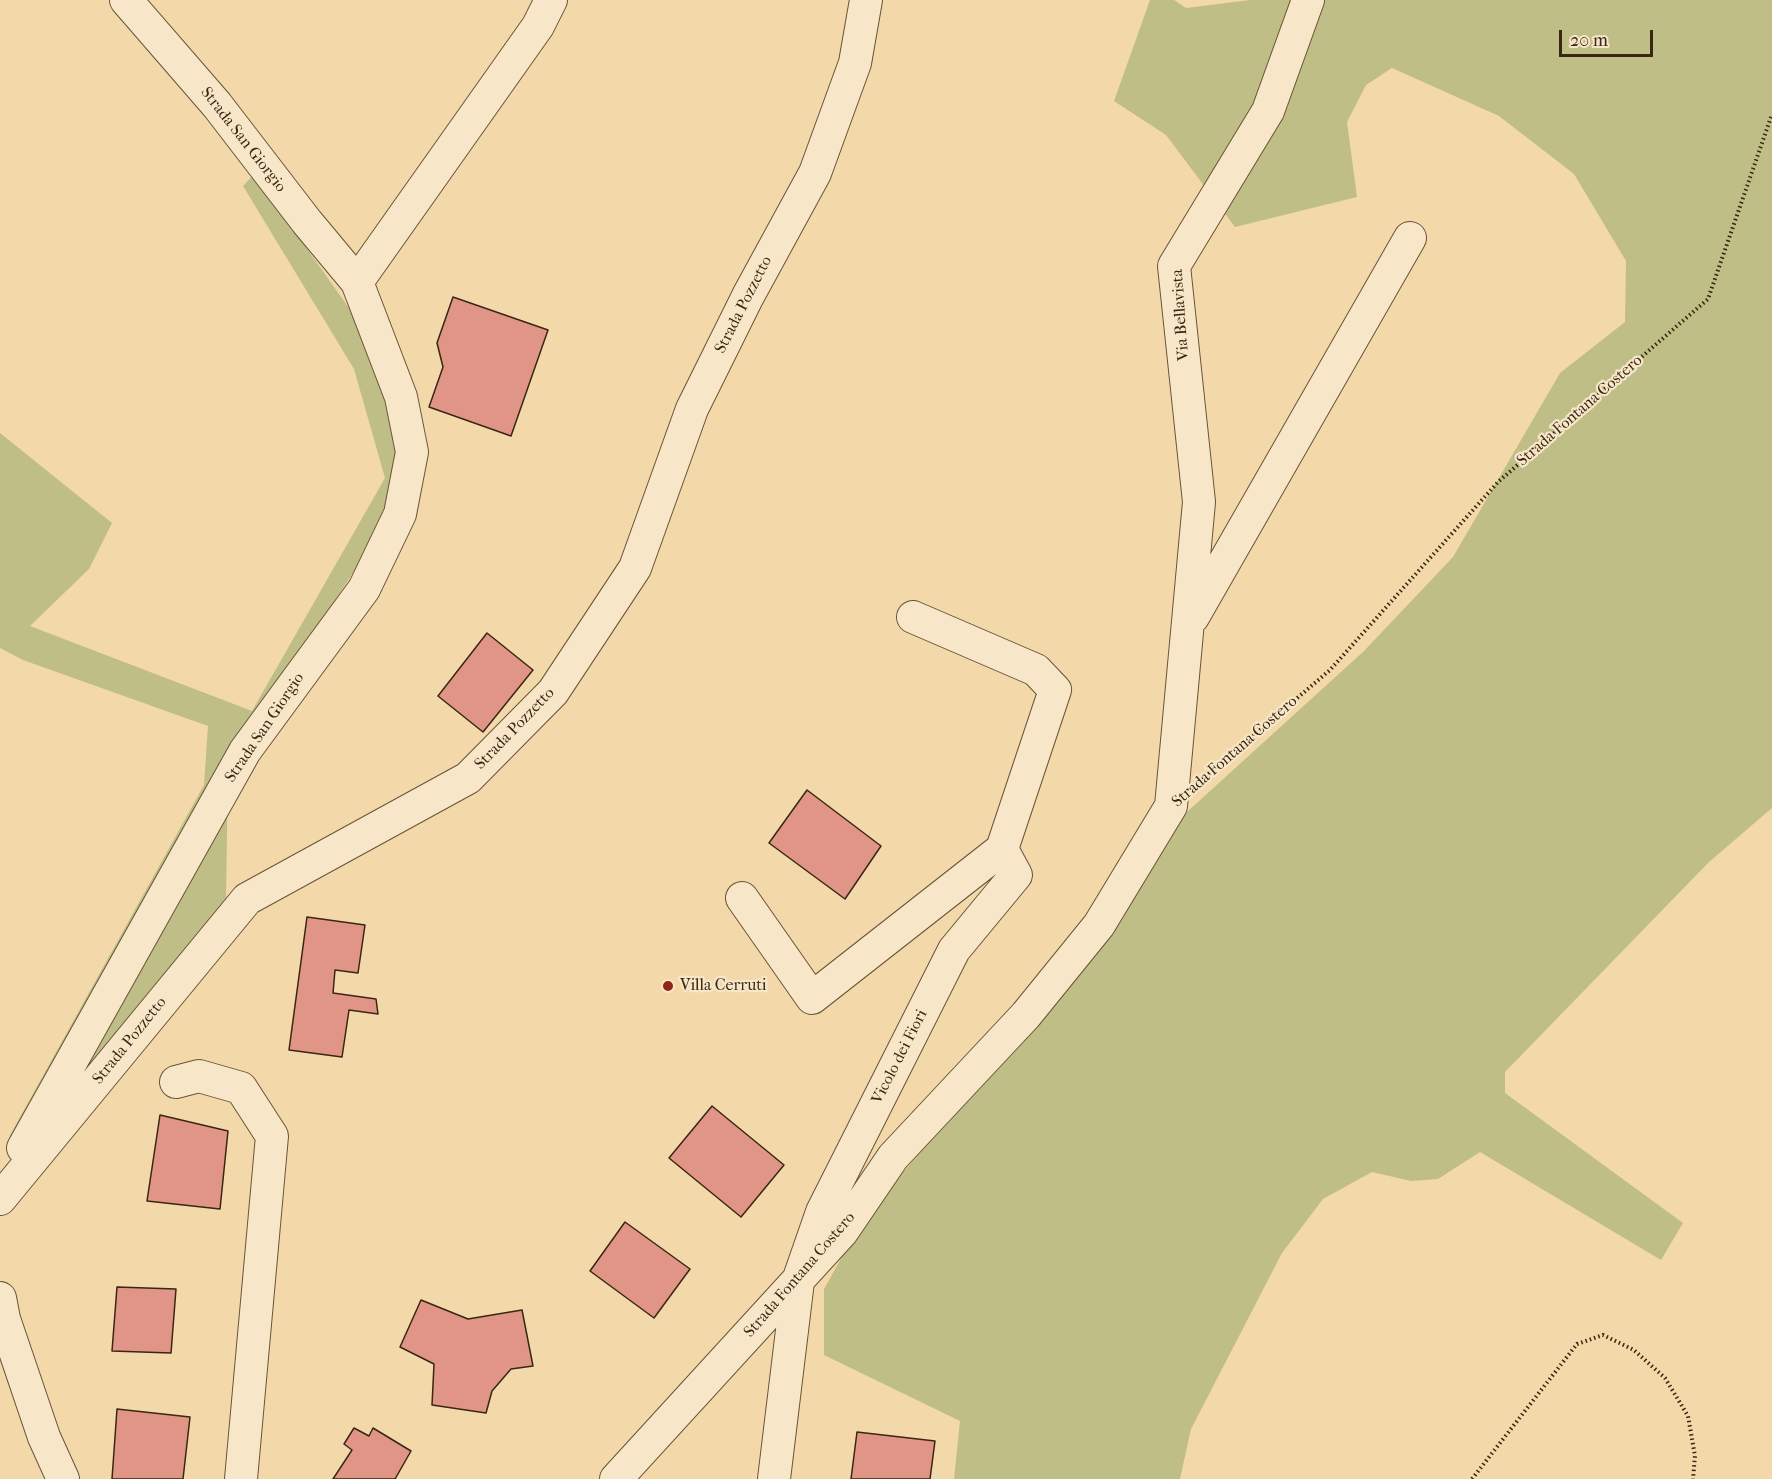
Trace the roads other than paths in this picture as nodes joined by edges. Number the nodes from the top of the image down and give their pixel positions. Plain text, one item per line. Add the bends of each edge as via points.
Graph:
1 (126, 0) edge
2 (551, 0) edge
3 (866, 0) edge
4 (1308, 0) edge
5 (1410, 238) dead end
6 (357, 282) junction
7 (913, 617) dead end
8 (1188, 626) junction
9 (1171, 806) joint
10 (1002, 849) junction
11 (742, 898) dead end
12 (176, 1082) dead end
13 (0, 1190) edge
14 (0, 1199) edge
15 (798, 1281) junction
16 (0, 1298) edge
17 (63, 1479) edge
18 (241, 1479) edge
19 (616, 1479) edge
20 (774, 1479) edge

1 - 6 street, Strada San Giorgio via 217,105
2 - 6 street via 538,26
3 - 14 street, Strada Pozzetto via 855,63 815,173 692,409 635,568 553,692 468,777 247,899
4 - 8 street, Via Bellavista via 1268,111 1174,266 1199,502
5 - 8 street, Via Bellavista
6 - 13 street, Strada San Giorgio via 401,397 412,452 400,514 364,589 245,751
7 - 10 street via 1036,670 1055,690
8 - 9 street, Via Bellavista
9 - 15 street, Strada Fontana Costero via 1099,925 1026,1015 893,1157 842,1232
10 - 11 street via 812,998
10 - 15 street, Vicolo dei Fiori via 1016,875 954,950 822,1212
12 - 18 street via 199,1076 241,1088 272,1136
15 - 19 street, Strada Fontana Costero
15 - 20 street
16 - 17 street via 44,1437

